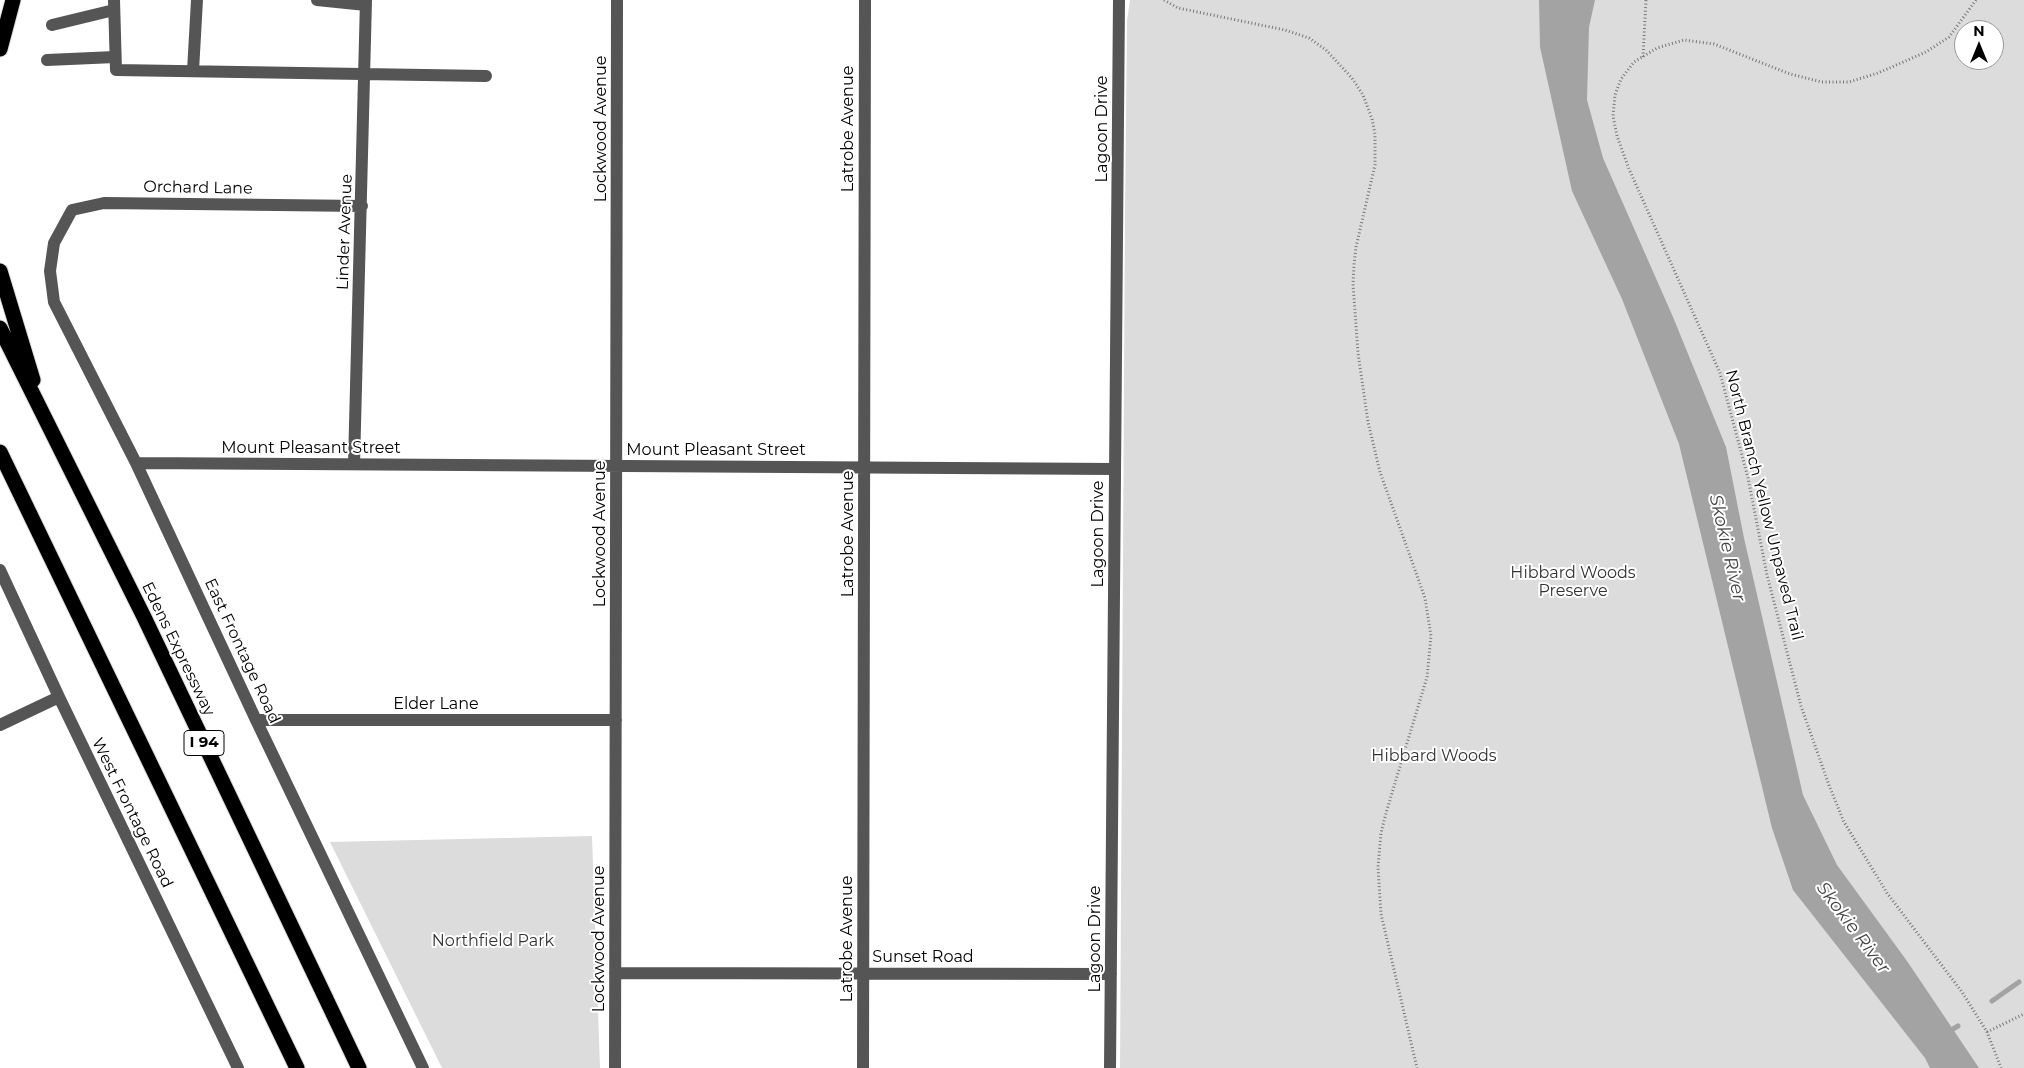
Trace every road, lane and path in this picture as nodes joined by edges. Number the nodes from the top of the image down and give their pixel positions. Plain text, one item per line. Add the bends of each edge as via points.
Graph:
1 (13, 0) edge
2 (196, 0) edge
3 (317, 0) edge
4 (617, 0) edge
5 (865, 0) edge
6 (1119, 0) edge
7 (1164, 0) edge
8 (1646, 0) edge
9 (1976, 0) edge
10 (366, 2) edge
11 (114, 5) edge
12 (52, 25) dead end
13 (0, 49) edge
14 (115, 57) junction
15 (1643, 57) junction
16 (47, 60) dead end
17 (193, 72) junction
18 (365, 74) junction
19 (486, 76) dead end
20 (362, 206) junction
21 (54, 243) joint
22 (0, 271) edge
23 (0, 328) edge
24 (44, 420) junction
25 (0, 452) edge
26 (136, 463) junction
27 (354, 464) junction
28 (616, 466) junction
29 (864, 467) junction
30 (1115, 469) junction
31 (0, 570) edge
32 (58, 697) junction
33 (256, 720) junction
34 (616, 720) junction
35 (0, 725) edge
36 (615, 973) junction
37 (863, 973) junction
38 (1111, 974) junction
39 (2024, 1014) edge
40 (1988, 1032) junction
41 (238, 1068) edge
42 (297, 1068) edge
43 (359, 1068) edge
44 (423, 1068) edge
45 (615, 1068) edge
46 (863, 1068) edge
47 (1110, 1068) edge
48 (1418, 1068) edge
49 (2001, 1068) edge

1 - 13 highway
2 - 17 street
3 - 10 street
4 - 28 street, Lockwood Avenue
5 - 29 street, Latrobe Avenue
6 - 30 street, Lagoon Drive
7 - 48 path via 1178,8 1309,38 1326,50 1352,78 1372,119 1375,166 1354,265 1357,344 1368,422 1378,464 1425,598 1431,636 1428,677 1386,813 1378,868 1381,914
8 - 15 path
9 - 15 path, North Branch Yellow Unpaved Trail via 1950,37 1926,52 1849,82 1822,82 1790,74 1714,44 1684,40 1657,48
10 - 18 street, Linder Avenue
11 - 12 street
11 - 14 street
14 - 16 street
14 - 17 street via 116,70
15 - 40 path, North Branch Yellow Unpaved Trail via 1634,62 1621,79 1613,116 1629,169 1720,373 1801,706 1844,822 1887,893
17 - 18 street
18 - 19 street
18 - 20 street, Linder Avenue
20 - 21 street, Orchard Lane via 104,202 72,210
20 - 27 street, Linder Avenue
21 - 26 street, East Frontage Road via 50,271 54,302
22 - 24 highway
23 - 24 highway, Edens Expressway / I 94
24 - 43 highway, Edens Expressway / I 94 via 144,617
25 - 42 highway
26 - 27 street, Mount Pleasant Street
26 - 33 street, East Frontage Road
27 - 28 street, Mount Pleasant Street
28 - 29 street, Mount Pleasant Street
28 - 34 street, Lockwood Avenue
29 - 30 street, Mount Pleasant Street
29 - 37 street, Latrobe Avenue
30 - 38 street, Lagoon Drive
31 - 32 street, West Frontage Road
32 - 35 street
32 - 41 street, West Frontage Road
33 - 34 street, Elder Lane
33 - 44 street, East Frontage Road
34 - 36 street, Lockwood Avenue
36 - 37 street, Sunset Road
36 - 45 street, Lockwood Avenue
37 - 38 street, Sunset Road
37 - 46 street, Latrobe Avenue
38 - 47 street, Lagoon Drive
39 - 40 path
40 - 49 path, North Branch Yellow Unpaved Trail

